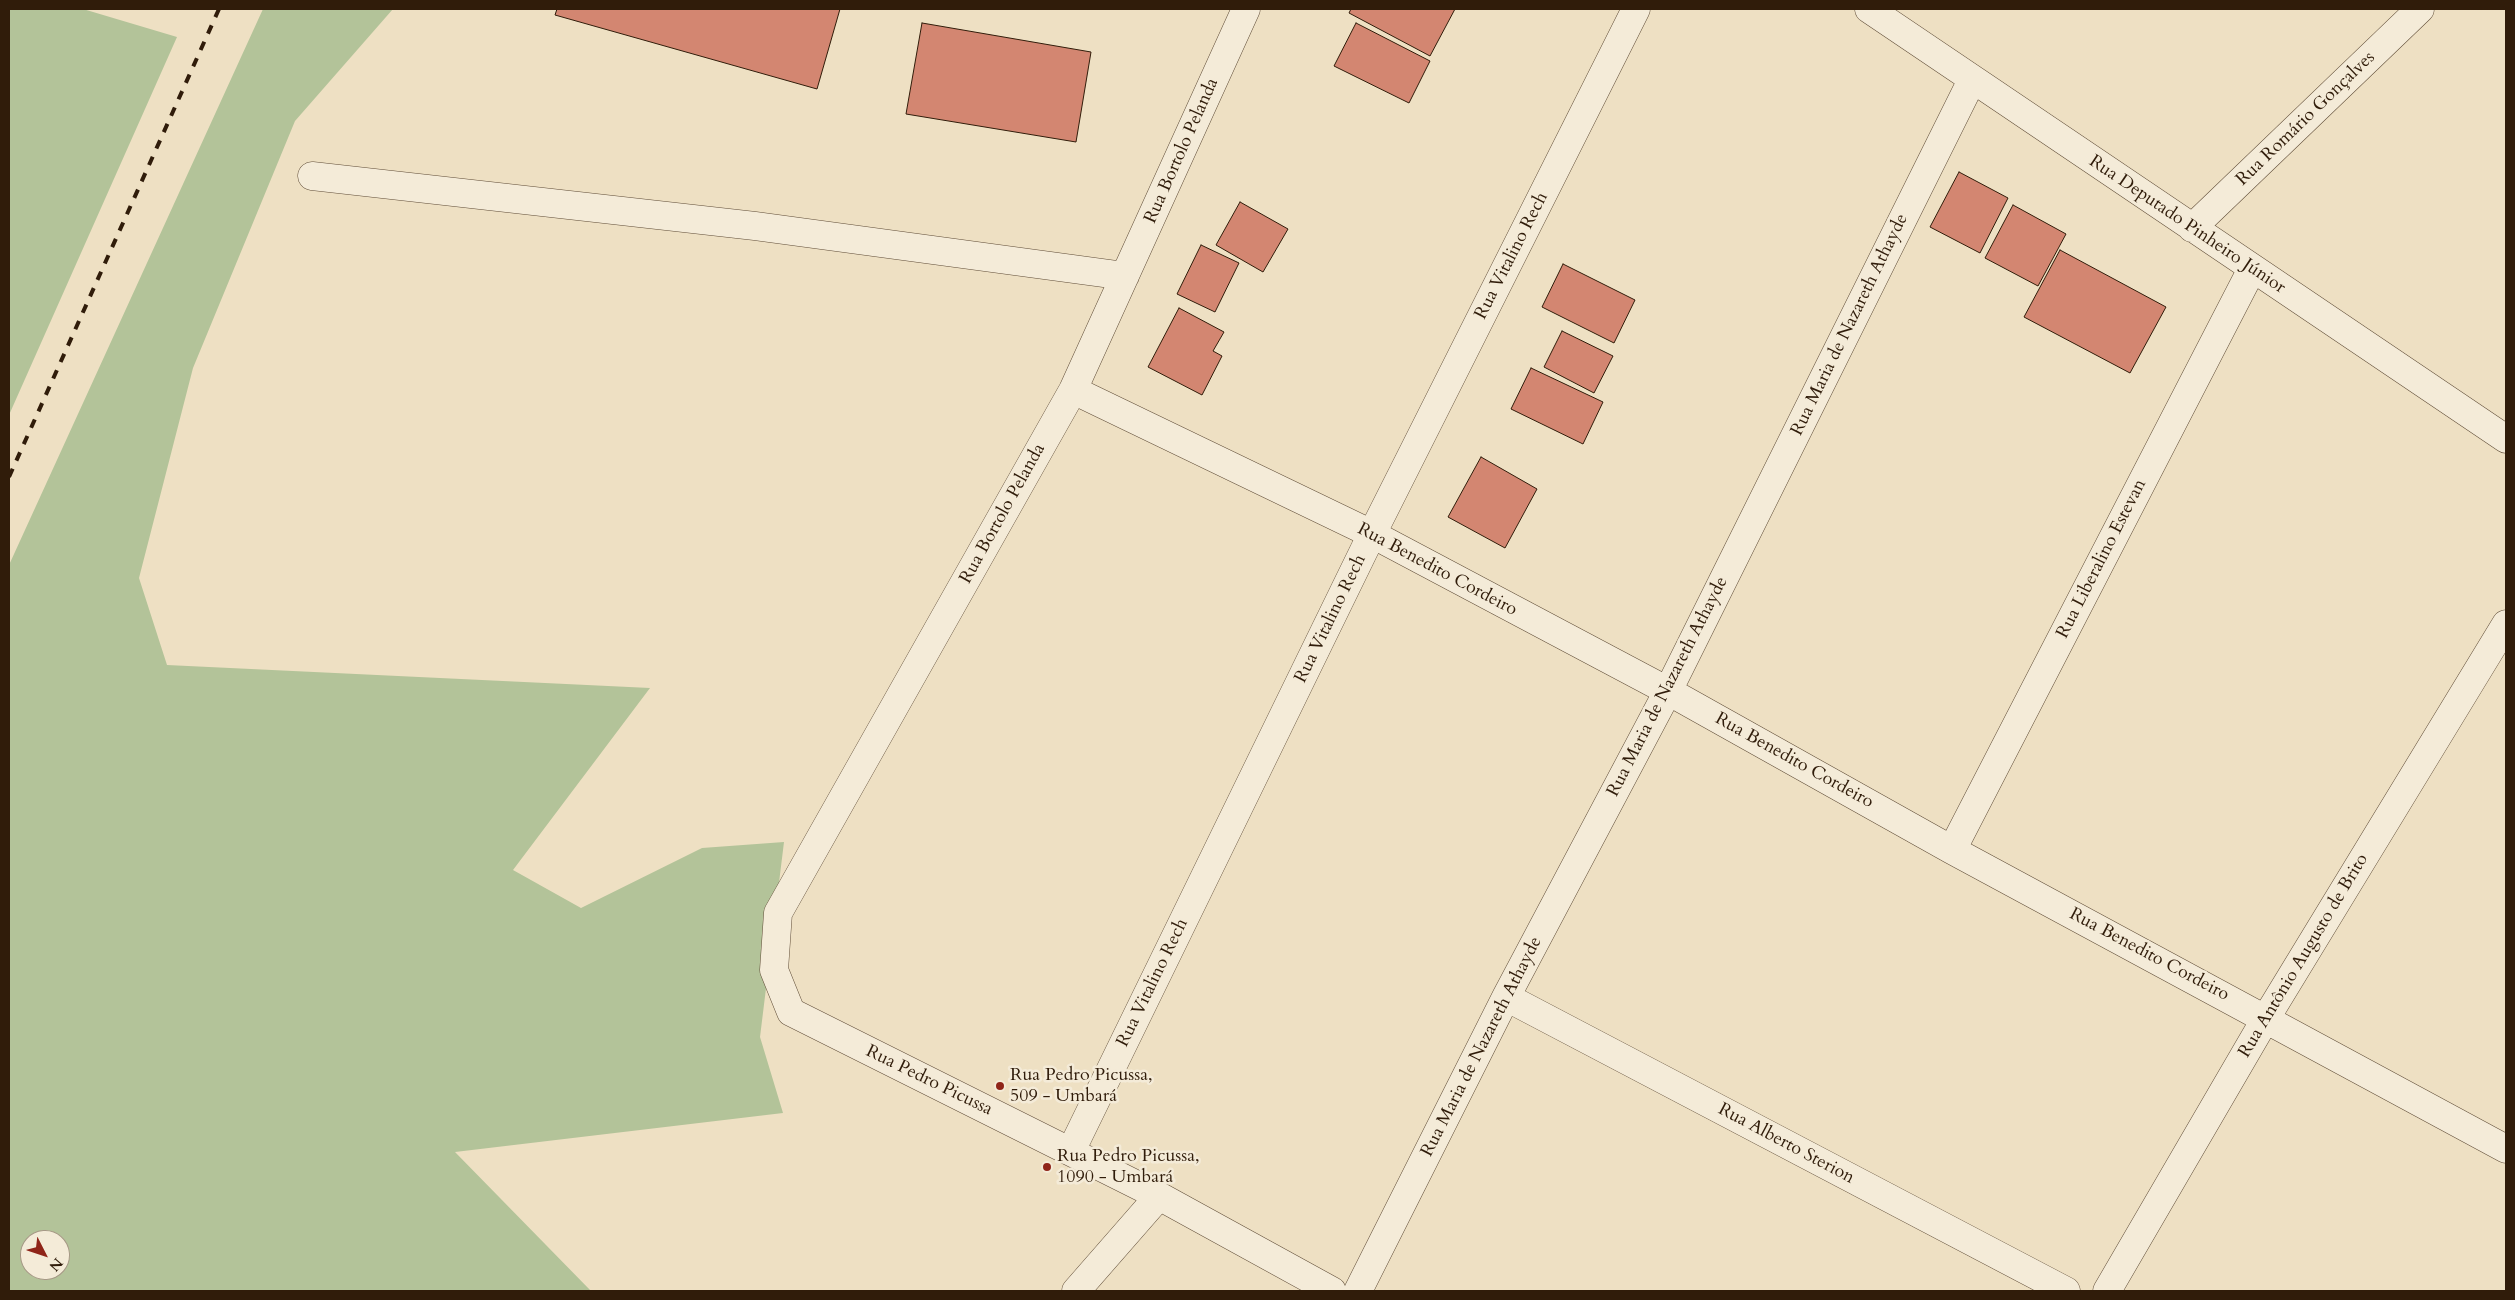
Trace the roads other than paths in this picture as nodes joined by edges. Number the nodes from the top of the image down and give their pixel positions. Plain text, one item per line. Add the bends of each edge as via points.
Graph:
1 (1246, 9) edge
2 (1636, 9) edge
3 (1869, 9) edge
4 (2420, 9) edge
5 (1972, 80) junction
6 (312, 176) dead end
7 (2192, 228) junction
8 (2252, 269) junction
9 (1124, 276) junction
10 (1073, 390) junction
11 (2506, 439) edge
12 (1372, 534) junction
13 (2506, 624) edge
14 (1668, 691) junction
15 (1952, 850) junction
16 (1506, 997) junction
17 (791, 1012) joint
18 (2266, 1018) junction
19 (2506, 1149) edge
20 (1071, 1151) junction
21 (1159, 1196) junction
22 (1076, 1291) edge
23 (1332, 1291) edge
24 (1358, 1291) edge
25 (2066, 1291) edge
26 (2107, 1291) edge

1 - 9 street, Rua Bortolo Pelanda
2 - 12 street, Rua Vitalino Rech
3 - 5 street, Rua Deputado Pinheiro Júnior
4 - 7 street, Rua Romário Gonçalves
5 - 7 street, Rua Deputado Pinheiro Júnior
5 - 14 street, Rua Maria de Nazareth Athayde
6 - 9 street via 755,226
7 - 8 street, Rua Deputado Pinheiro Júnior
8 - 11 street, Rua Deputado Pinheiro Júnior
8 - 15 street, Rua Liberalino Estevan
9 - 10 street, Rua Bortolo Pelanda
10 - 12 street, Rua Benedito Cordeiro
10 - 17 street, Rua Bortolo Pelanda via 778,914 774,970
12 - 14 street, Rua Benedito Cordeiro
12 - 20 street, Rua Vitalino Rech
13 - 18 street, Rua Antônio Augusto de Brito
14 - 15 street, Rua Benedito Cordeiro
14 - 16 street, Rua Maria de Nazareth Athayde
15 - 18 street, Rua Benedito Cordeiro
16 - 24 street, Rua Maria de Nazareth Athayde
16 - 25 street, Rua Alberto Sterion
17 - 20 street, Rua Pedro Picussa
18 - 19 street, Rua Benedito Cordeiro
18 - 26 street, Rua Antônio Augusto de Brito
20 - 21 street, Rua Pedro Picussa
21 - 22 street
21 - 23 street, Rua Pedro Picussa

